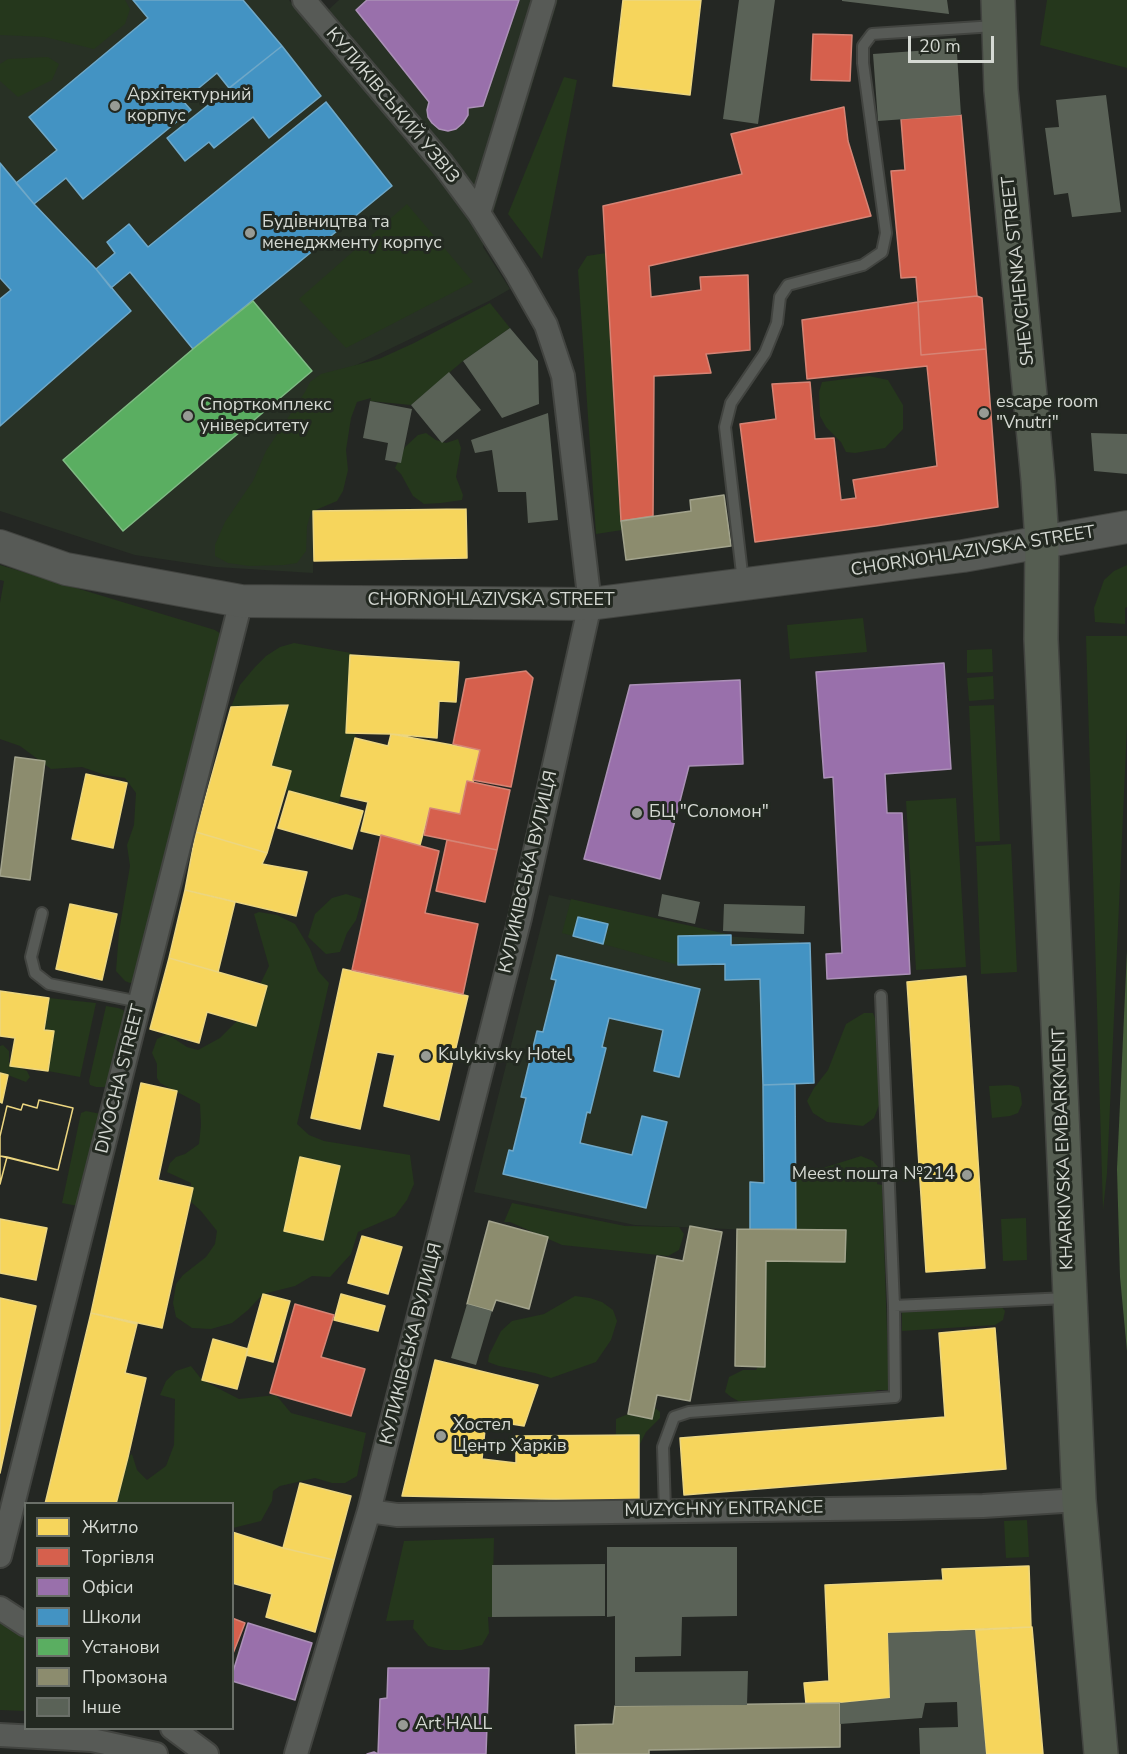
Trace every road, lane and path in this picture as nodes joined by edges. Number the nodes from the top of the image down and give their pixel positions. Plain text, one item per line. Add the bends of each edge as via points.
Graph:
1 (304, 0) edge
2 (544, 0) edge
3 (998, 13) edge
4 (479, 213) junction
5 (1127, 527) edge
6 (1042, 542) junction
7 (0, 546) edge
8 (744, 585) junction
9 (241, 601) junction
10 (590, 604) junction
11 (42, 913) dead end
12 (881, 996) dead end
13 (140, 1002) junction
14 (1070, 1298) junction
15 (894, 1306) junction
16 (1079, 1500) junction
17 (369, 1511) junction
18 (665, 1511) junction
19 (0, 1556) edge
20 (0, 1608) edge
21 (24, 1624) edge
22 (175, 1730) edge
23 (0, 1735) edge
24 (131, 1751) edge
25 (156, 1754) edge
26 (207, 1754) edge
27 (296, 1754) edge
28 (1101, 1754) edge

1 - 4 street, КУЛИКІВСЬКИЙ УЗВІЗ via 442,163
2 - 4 street
3 - 6 main road, SHEVCHENKA STREET via 1002,102
3 - 8 lane via 872,34 863,46 886,233 882,252 863,265 788,285 780,297 777,323 765,353 730,403 725,427
4 - 10 street, КУЛИКІВСЬКА ВУЛИЦЯ via 546,325 563,376
5 - 6 street, CHORNOHLAZIVSKA STREET
6 - 8 street, CHORNOHLAZIVSKA STREET
6 - 14 main road, KHARKIVSKA EMBARKMENT via 1042,651
7 - 9 street, CHORNOHLAZIVSKA STREET via 66,569
8 - 10 street, CHORNOHLAZIVSKA STREET
9 - 10 street, CHORNOHLAZIVSKA STREET
9 - 13 street, DIVOCHA STREET
10 - 17 street, КУЛИКІВСЬКА ВУЛИЦЯ via 520,918
11 - 13 lane via 31,957 35,973 49,984
12 - 15 lane
13 - 19 street, DIVOCHA STREET
14 - 15 lane
14 - 16 main road, KHARKIVSKA EMBARKMENT
15 - 18 lane via 895,1396 689,1412 674,1418 663,1447
16 - 18 street, MUZYCHNY ENTRANCE via 983,1506
16 - 28 main road, KHARKIVSKA EMBARKMENT
17 - 18 street, MUZYCHNY ENTRANCE via 397,1515
17 - 27 street, КУЛИКІВСЬКА ВУЛИЦЯ
20 - 21 street
22 - 26 street
23 - 24 street via 92,1740
24 - 25 street

